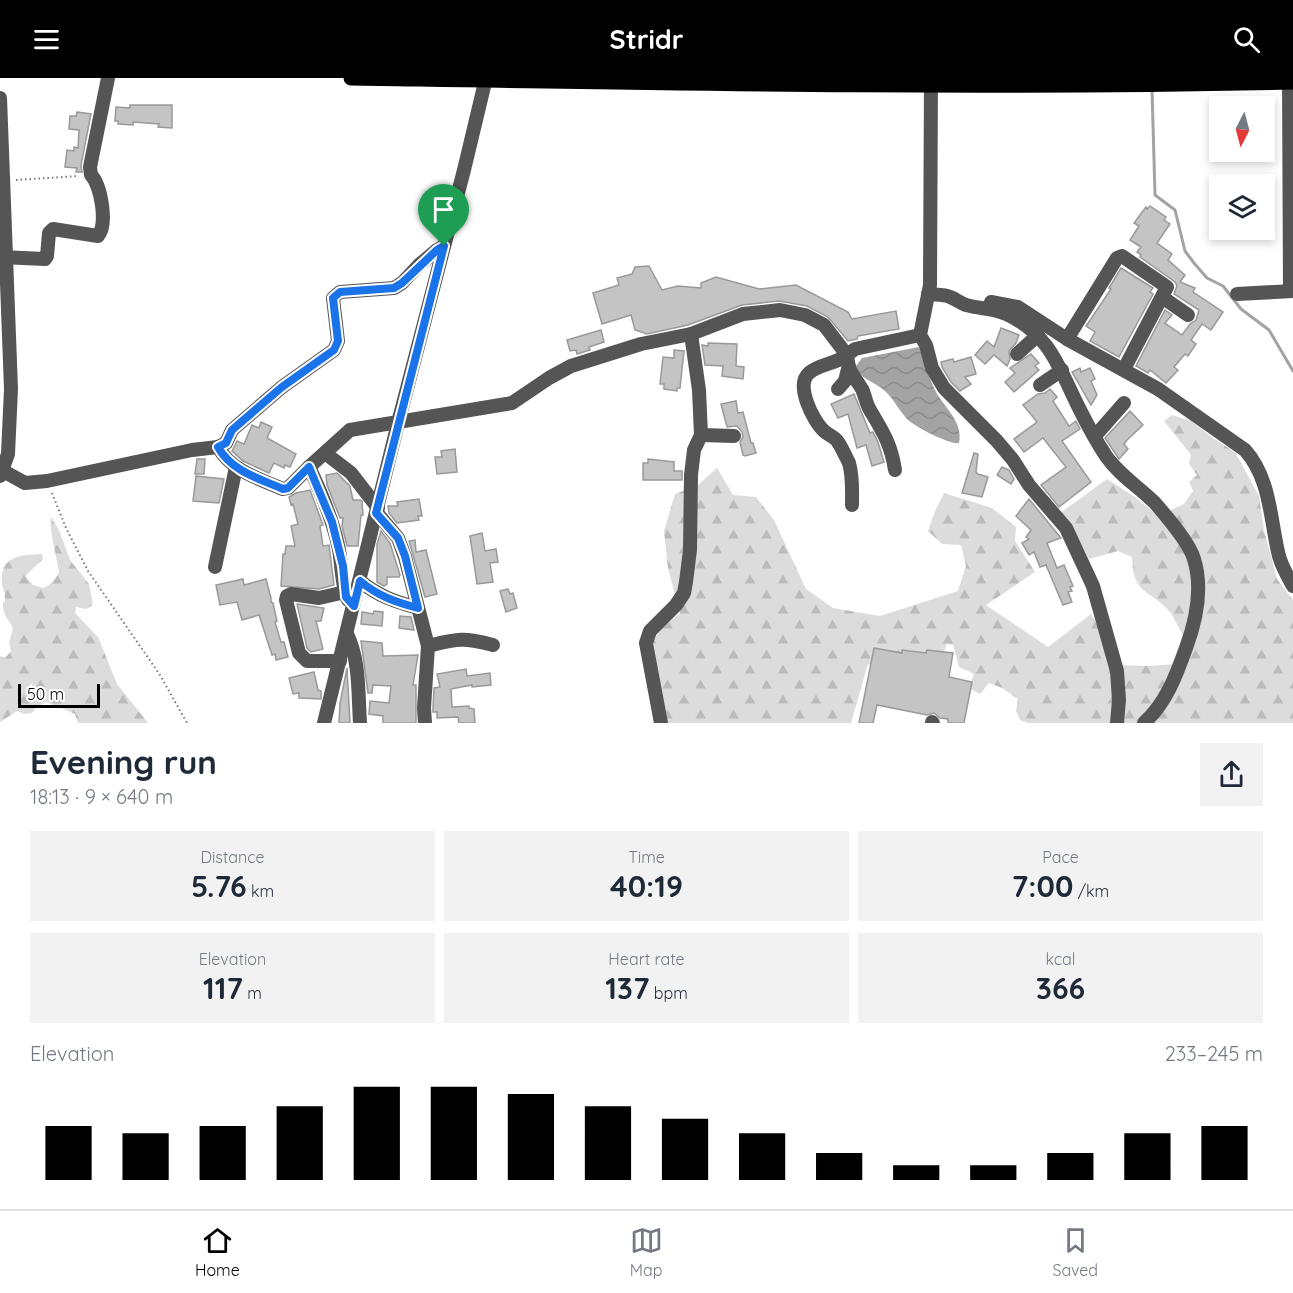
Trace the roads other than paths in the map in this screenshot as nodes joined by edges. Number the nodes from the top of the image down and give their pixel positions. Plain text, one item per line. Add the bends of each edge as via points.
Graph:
1 (108, 78) edge
2 (351, 78) edge
3 (486, 79) edge
4 (534, 80) edge
5 (1290, 81) edge
6 (931, 82) edge
7 (0, 98) edge
8 (444, 246) junction
9 (4, 257) edge
10 (1292, 291) edge
11 (927, 294) junction
12 (1237, 294) dead end
13 (951, 297) junction
14 (1162, 297) junction
15 (1188, 315) dead end
16 (691, 334) junction
17 (920, 335) junction
18 (1038, 335) junction
19 (1067, 339) junction
20 (1017, 354) dead end
21 (847, 362) junction
22 (1124, 369) junction
23 (1062, 370) junction
24 (1040, 385) dead end
25 (838, 389) dead end
26 (1124, 403) dead end
27 (398, 423) junction
28 (701, 435) junction
29 (734, 436) dead end
30 (1095, 436) junction
31 (218, 447) junction
32 (325, 453) junction
33 (236, 467) junction
34 (309, 467) junction
35 (894, 470) dead end
36 (2, 474) edge
37 (852, 505) dead end
38 (377, 510) junction
39 (1293, 550) edge
40 (1280, 558) junction
41 (215, 567) dead end
42 (360, 581) junction
43 (1293, 586) edge
44 (345, 592) junction
45 (354, 606) junction
46 (418, 608) junction
47 (347, 633) junction
48 (493, 645) dead end
49 (428, 646) junction
50 (340, 662) junction
51 (324, 723) edge
52 (360, 723) edge
53 (425, 723) edge
54 (661, 723) edge
55 (1117, 723) edge
56 (1144, 723) edge

1 - 9 street via 90,167 97,180 104,221 101,234 53,229 45,259
2 - 3 main road
3 - 4 main road
3 - 8 street
4 - 6 main road
5 - 6 main road
5 - 10 street
6 - 11 street
7 - 9 street
8 - 27 street
8 - 31 street via 394,288 340,292 333,298 338,341 334,350 274,394
9 - 36 street via 11,388 8,454
10 - 12 street
11 - 13 street
11 - 17 street
13 - 18 street via 966,305 1004,313
13 - 19 street via 1008,304
14 - 15 street
14 - 19 street via 1166,285 1122,256 1117,258
14 - 22 street
16 - 21 street via 743,314 780,310 805,315 824,325
16 - 27 street via 641,344 571,366 512,403
16 - 28 street
17 - 21 street via 855,349
17 - 55 street via 944,388 997,441 1066,528 1093,586 1118,671
18 - 20 street
18 - 23 street
19 - 22 street
21 - 25 street via 845,381
21 - 35 street via 868,408 886,435
21 - 37 street via 808,373 804,387 813,417 824,432 837,440 849,464
22 - 40 street via 1191,410 1254,460 1272,512
23 - 24 street
23 - 30 street
26 - 30 street
27 - 32 street via 350,430
27 - 38 street
28 - 29 street
28 - 54 street via 694,450 691,476 690,550 684,593 650,631 646,643
30 - 56 street via 1108,458 1173,526 1194,558 1198,580 1192,632 1172,684
31 - 33 street
31 - 36 street via 47,481 25,483
32 - 34 street
32 - 38 street via 351,473
33 - 34 street via 283,489
33 - 41 street
34 - 44 street via 332,522
38 - 42 street
38 - 46 street via 398,538
39 - 40 street
40 - 43 street
42 - 45 street
42 - 46 street via 393,602
44 - 45 street
44 - 50 street via 319,598 291,594 286,600 303,658
45 - 47 street
46 - 49 street
47 - 50 street
47 - 52 street via 357,670
48 - 49 street via 458,639
49 - 53 street
50 - 51 street

